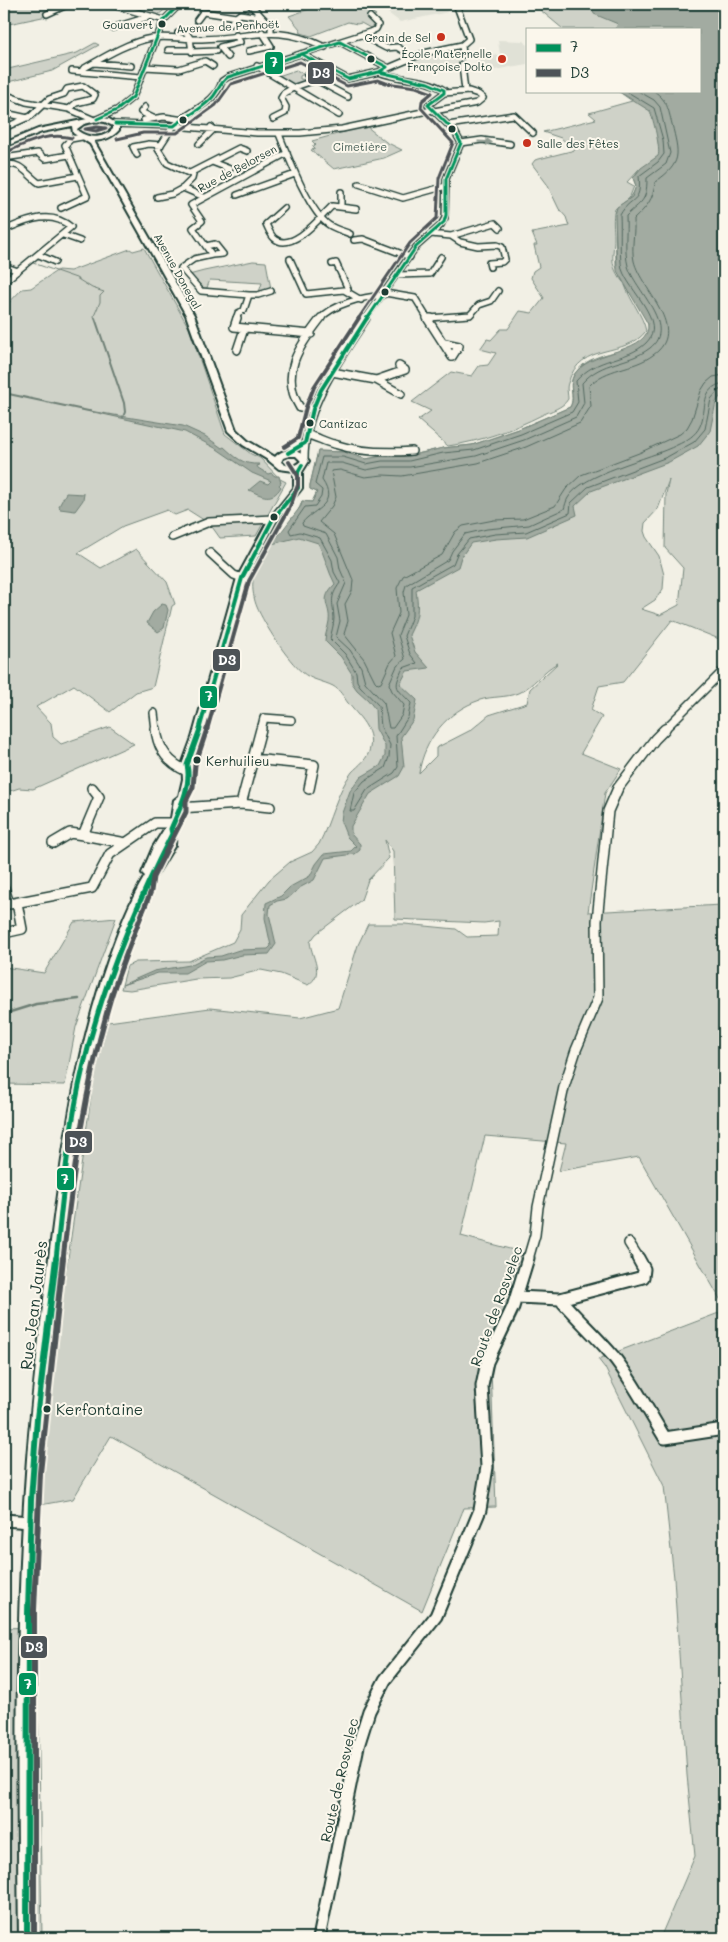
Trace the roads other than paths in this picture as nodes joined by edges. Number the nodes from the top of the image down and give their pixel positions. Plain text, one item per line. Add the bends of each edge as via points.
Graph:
1 (69, 4) edge
2 (109, 4) edge
3 (180, 4) edge
4 (249, 4) edge
5 (456, 6) edge
6 (47, 14) dead end
7 (150, 16) junction
8 (236, 17) junction
9 (260, 17) junction
10 (370, 17) dead end
11 (164, 20) junction
12 (197, 20) dead end
13 (230, 24) dead end
14 (112, 28) dead end
15 (262, 32) junction
16 (271, 32) junction
17 (178, 33) dead end
18 (236, 35) junction
19 (361, 35) junction
20 (157, 37) junction
21 (189, 39) junction
22 (340, 42) junction
23 (462, 45) junction
24 (325, 47) junction
25 (168, 50) dead end
26 (190, 50) junction
27 (402, 50) dead end
28 (216, 51) dead end
29 (249, 51) dead end
30 (301, 54) junction
31 (463, 55) dead end
32 (228, 57) dead end
33 (94, 63) junction
34 (462, 65) dead end
35 (131, 66) dead end
36 (213, 66) dead end
37 (257, 66) junction
38 (145, 67) junction
39 (387, 67) junction
40 (83, 70) dead end
41 (72, 71) dead end
42 (379, 72) junction
43 (307, 75) dead end
44 (141, 77) junction
45 (316, 80) junction
46 (295, 88) junction
47 (464, 91) junction
48 (4, 94) edge
49 (444, 94) junction
50 (348, 97) dead end
51 (11, 104) dead end
52 (43, 105) junction
53 (467, 105) junction
54 (455, 106) joint
55 (145, 108) dead end
56 (4, 109) edge
57 (69, 109) junction
58 (117, 110) junction
59 (433, 110) junction
60 (469, 111) dead end
61 (80, 113) junction
62 (339, 115) dead end
63 (28, 118) junction
64 (153, 118) junction
65 (95, 119) junction
66 (182, 119) junction
67 (273, 119) dead end
68 (81, 122) junction
69 (113, 122) junction
70 (143, 122) junction
71 (448, 125) junction
72 (174, 126) junction
73 (54, 127) junction
74 (4, 128) edge
75 (214, 129) junction
76 (75, 132) junction
77 (115, 132) junction
78 (533, 133) dead end
79 (279, 134) junction
80 (84, 137) junction
81 (105, 137) junction
82 (71, 139) junction
83 (199, 144) dead end
84 (461, 144) junction
85 (510, 144) dead end
86 (4, 145) edge
87 (161, 145) junction
88 (98, 151) junction
89 (248, 152) dead end
90 (287, 153) junction
91 (68, 155) junction
92 (138, 155) dead end
93 (4, 158) edge
94 (455, 160) joint
95 (212, 162) junction
96 (4, 165) edge
97 (226, 171) dead end
98 (190, 173) junction
99 (295, 174) junction
100 (78, 176) junction
101 (359, 184) dead end
102 (446, 186) junction
103 (183, 188) junction
104 (341, 192) dead end
105 (237, 195) dead end
106 (157, 197) dead end
107 (204, 197) junction
108 (341, 206) junction
109 (61, 208) dead end
110 (284, 208) dead end
111 (356, 210) dead end
112 (320, 217) junction
113 (500, 228) dead end
114 (4, 230) edge
115 (63, 234) junction
116 (350, 234) dead end
117 (431, 234) junction
118 (451, 236) junction
119 (354, 240) dead end
120 (80, 241) dead end
121 (206, 246) junction
122 (39, 255) junction
123 (212, 255) junction
124 (410, 257) junction
125 (441, 257) dead end
126 (290, 259) dead end
127 (55, 262) dead end
128 (332, 264) dead end
129 (4, 266) edge
130 (490, 267) dead end
131 (18, 270) junction
132 (398, 275) junction
133 (4, 282) edge
134 (271, 291) dead end
135 (347, 291) junction
136 (498, 291) dead end
137 (384, 294) junction
138 (250, 295) junction
139 (361, 300) junction
140 (429, 318) junction
141 (244, 329) junction
142 (311, 334) junction
143 (445, 343) dead end
144 (237, 350) dead end
145 (399, 366) dead end
146 (332, 372) junction
147 (376, 380) junction
148 (400, 394) dead end
149 (313, 409) junction
150 (308, 435) junction
151 (305, 444) junction
152 (412, 451) dead end
153 (261, 452) junction
154 (286, 453) junction
155 (303, 462) junction
156 (280, 465) junction
157 (283, 504) junction
158 (273, 519) junction
159 (172, 537) dead end
160 (210, 553) dead end
161 (242, 578) junction
162 (724, 670) edge
163 (154, 713) dead end
164 (291, 720) dead end
165 (254, 759) junction
166 (189, 771) junction
167 (92, 788) dead end
168 (309, 788) dead end
169 (241, 804) junction
170 (179, 807) junction
171 (270, 807) dead end
172 (172, 826) junction
173 (83, 835) junction
174 (53, 843) dead end
175 (126, 843) junction
176 (4, 888) edge
177 (17, 903) junction
178 (4, 933) edge
179 (629, 1243) dead end
180 (516, 1297) junction
181 (560, 1299) junction
182 (724, 1429) edge
183 (4, 1520) edge
184 (30, 1522) junction
185 (27, 1938) edge
186 (319, 1938) edge

1 - 6 street
2 - 7 street
3 - 11 street
4 - 9 street
5 - 23 street via 469,39
7 - 11 street
7 - 14 street
8 - 9 street via 240,14
8 - 12 street via 204,11
8 - 13 street
9 - 16 street via 271,25
10 - 19 street via 378,27
11 - 20 street
15 - 16 street, Avenue de Penhoët
15 - 18 street, Avenue de Penhoët
15 - 29 street via 271,46
16 - 24 street, Avenue de Penhoët via 303,36
17 - 21 street via 187,32
18 - 21 street, Avenue de Penhoët
18 - 32 street via 240,42 220,47
19 - 22 street
19 - 27 street via 386,48
20 - 21 street, Avenue de Penhoët
20 - 33 street
20 - 38 street
21 - 26 street
22 - 24 street
22 - 39 street
23 - 31 street
23 - 39 street via 427,52
24 - 30 street
25 - 26 street
26 - 28 street via 196,53
30 - 37 street
30 - 42 street via 348,79
33 - 35 street
33 - 40 street
34 - 47 street
36 - 38 street via 205,61 179,69
37 - 46 street
37 - 66 street via 226,78 215,96
38 - 44 street
39 - 42 street
41 - 44 street
42 - 49 street via 443,88
43 - 45 street
44 - 58 street via 133,97
45 - 46 street
45 - 50 street
46 - 62 street
46 - 67 street via 281,98 286,107 285,113
47 - 49 street
47 - 53 street via 480,94 483,98
48 - 52 street
49 - 59 street via 429,104
51 - 56 street
52 - 57 street
52 - 57 street via 67,89 83,86 95,95 93,99 76,103
52 - 63 street
53 - 54 street
53 - 60 street
54 - 59 street
55 - 64 street via 141,112
56 - 63 street via 5,113
57 - 61 street
58 - 65 street
58 - 69 street via 111,117
59 - 71 street
59 - 79 street via 342,130
61 - 65 street
61 - 68 street
63 - 74 street
64 - 66 street
64 - 70 street
65 - 68 main road
65 - 69 main road
66 - 72 street
66 - 75 street
68 - 73 main road
68 - 76 main road
69 - 70 street
69 - 77 main road via 117,128
70 - 72 street
70 - 77 street
71 - 78 street via 514,114
71 - 84 street
72 - 75 street
72 - 87 street
73 - 76 main road
73 - 86 main road
75 - 79 street
75 - 83 street
76 - 80 main road, Avenue Donegal
76 - 82 street
77 - 81 main road
79 - 90 street
80 - 81 main road
80 - 82 street
80 - 88 main road, Avenue Donegal
81 - 88 main road via 98,145
82 - 91 street via 65,144
84 -> 85 street via 482,140
84 - 94 street
87 - 92 street via 144,142 134,147
87 - 98 street via 158,149 167,163
88 - 153 main road, Avenue Donegal via 190,315 232,431 247,445
89 - 95 street via 239,148
90 - 99 street
90 - 107 street, Rue de Belorsen
91 - 93 street via 45,159 38,152
91 - 100 street
94 - 102 street via 447,175
95 - 97 street via 230,169
95 - 98 street
96 - 100 street via 20,164 39,184
98 - 103 street via 193,177
99 - 105 street
99 - 112 street
100 - 109 street via 86,198
101 - 102 street via 402,198
102 - 117 street via 445,218
103 - 106 street
103 - 107 street
104 - 108 street
107 - 121 street, Rue de Belorsen via 191,205 202,221 193,228
108 - 111 street
108 - 112 street via 332,206
110 - 112 street via 266,224 275,239 286,242 295,241
112 - 116 street via 329,225
113 - 118 street via 495,223
114 - 115 street via 48,216 71,226
115 - 120 street
115 - 122 street
117 - 118 street
117 - 124 street
118 - 130 street via 460,242 478,246 502,247 505,259 489,264
119 - 124 street via 363,240
121 - 123 street, Rue de Belorsen
121 - 123 street via 215,244 223,254
122 - 127 street
122 - 131 street
123 - 138 street via 194,259 181,268 183,273 201,291
124 - 132 street
125 - 132 street via 430,274
126 - 135 street via 306,294
128 - 135 street via 336,263
129 - 131 street
131 - 133 street
132 - 137 street
134 - 138 street
135 - 139 street
136 - 140 street via 470,315
137 - 139 street
137 - 140 street via 415,298
137 - 146 street
138 - 141 street via 233,325
139 - 142 street via 323,315
140 - 143 street
141 - 142 street
141 - 144 street
142 - 149 street via 293,361 291,380 300,408
145 - 147 street via 405,370
146 - 147 street
146 - 149 street
147 - 148 street
149 - 150 street
150 - 151 street
150 - 152 street via 348,447 398,453
151 - 154 street
151 - 155 street
153 - 154 main road, Avenue Donegal
153 - 156 main road, Avenue Donegal
154 - 155 main road, Avenue Donegal via 299,454
154 - 156 main road via 280,456
155 - 156 main road via 291,469
155 - 157 main road via 298,488
156 - 157 main road via 292,481
157 - 158 main road, Rue Jean Jaurès
158 - 159 street via 210,522
158 - 161 main road, Rue Jean Jaurès
160 - 161 street via 234,575
161 - 166 main road, Rue Jean Jaurès via 198,738 197,752
162 - 180 street, Route de Rosvelec via 655,740 618,788 608,811 597,921 598,998 564,1087 535,1235
163 - 166 street via 157,744 176,767
164 - 165 street via 264,718
165 - 168 street via 314,765
165 - 169 street
166 - 170 main road, Rue Jean Jaurès via 188,789
167 - 173 street via 98,797
169 - 170 street
169 - 171 street
170 - 172 main road, Rue Jean Jaurès
172 - 175 street via 155,823
172 - 184 main road, Rue Jean Jaurès via 164,854 144,889 107,981 83,1068 71,1132 37,1418
173 - 174 street via 70,833
173 - 175 street
175 - 177 street via 110,854 92,888
176 - 177 street via 9,904
177 - 178 street via 22,928
179 - 181 street via 644,1269 643,1277
180 - 181 street
180 - 186 street, Route de Rosvelec via 487,1362 482,1386 487,1467 480,1510 436,1616 384,1680 369,1711 358,1746
181 - 182 street via 616,1360 665,1438
183 - 184 street
184 - 185 main road, Rue Jean Jaurès

